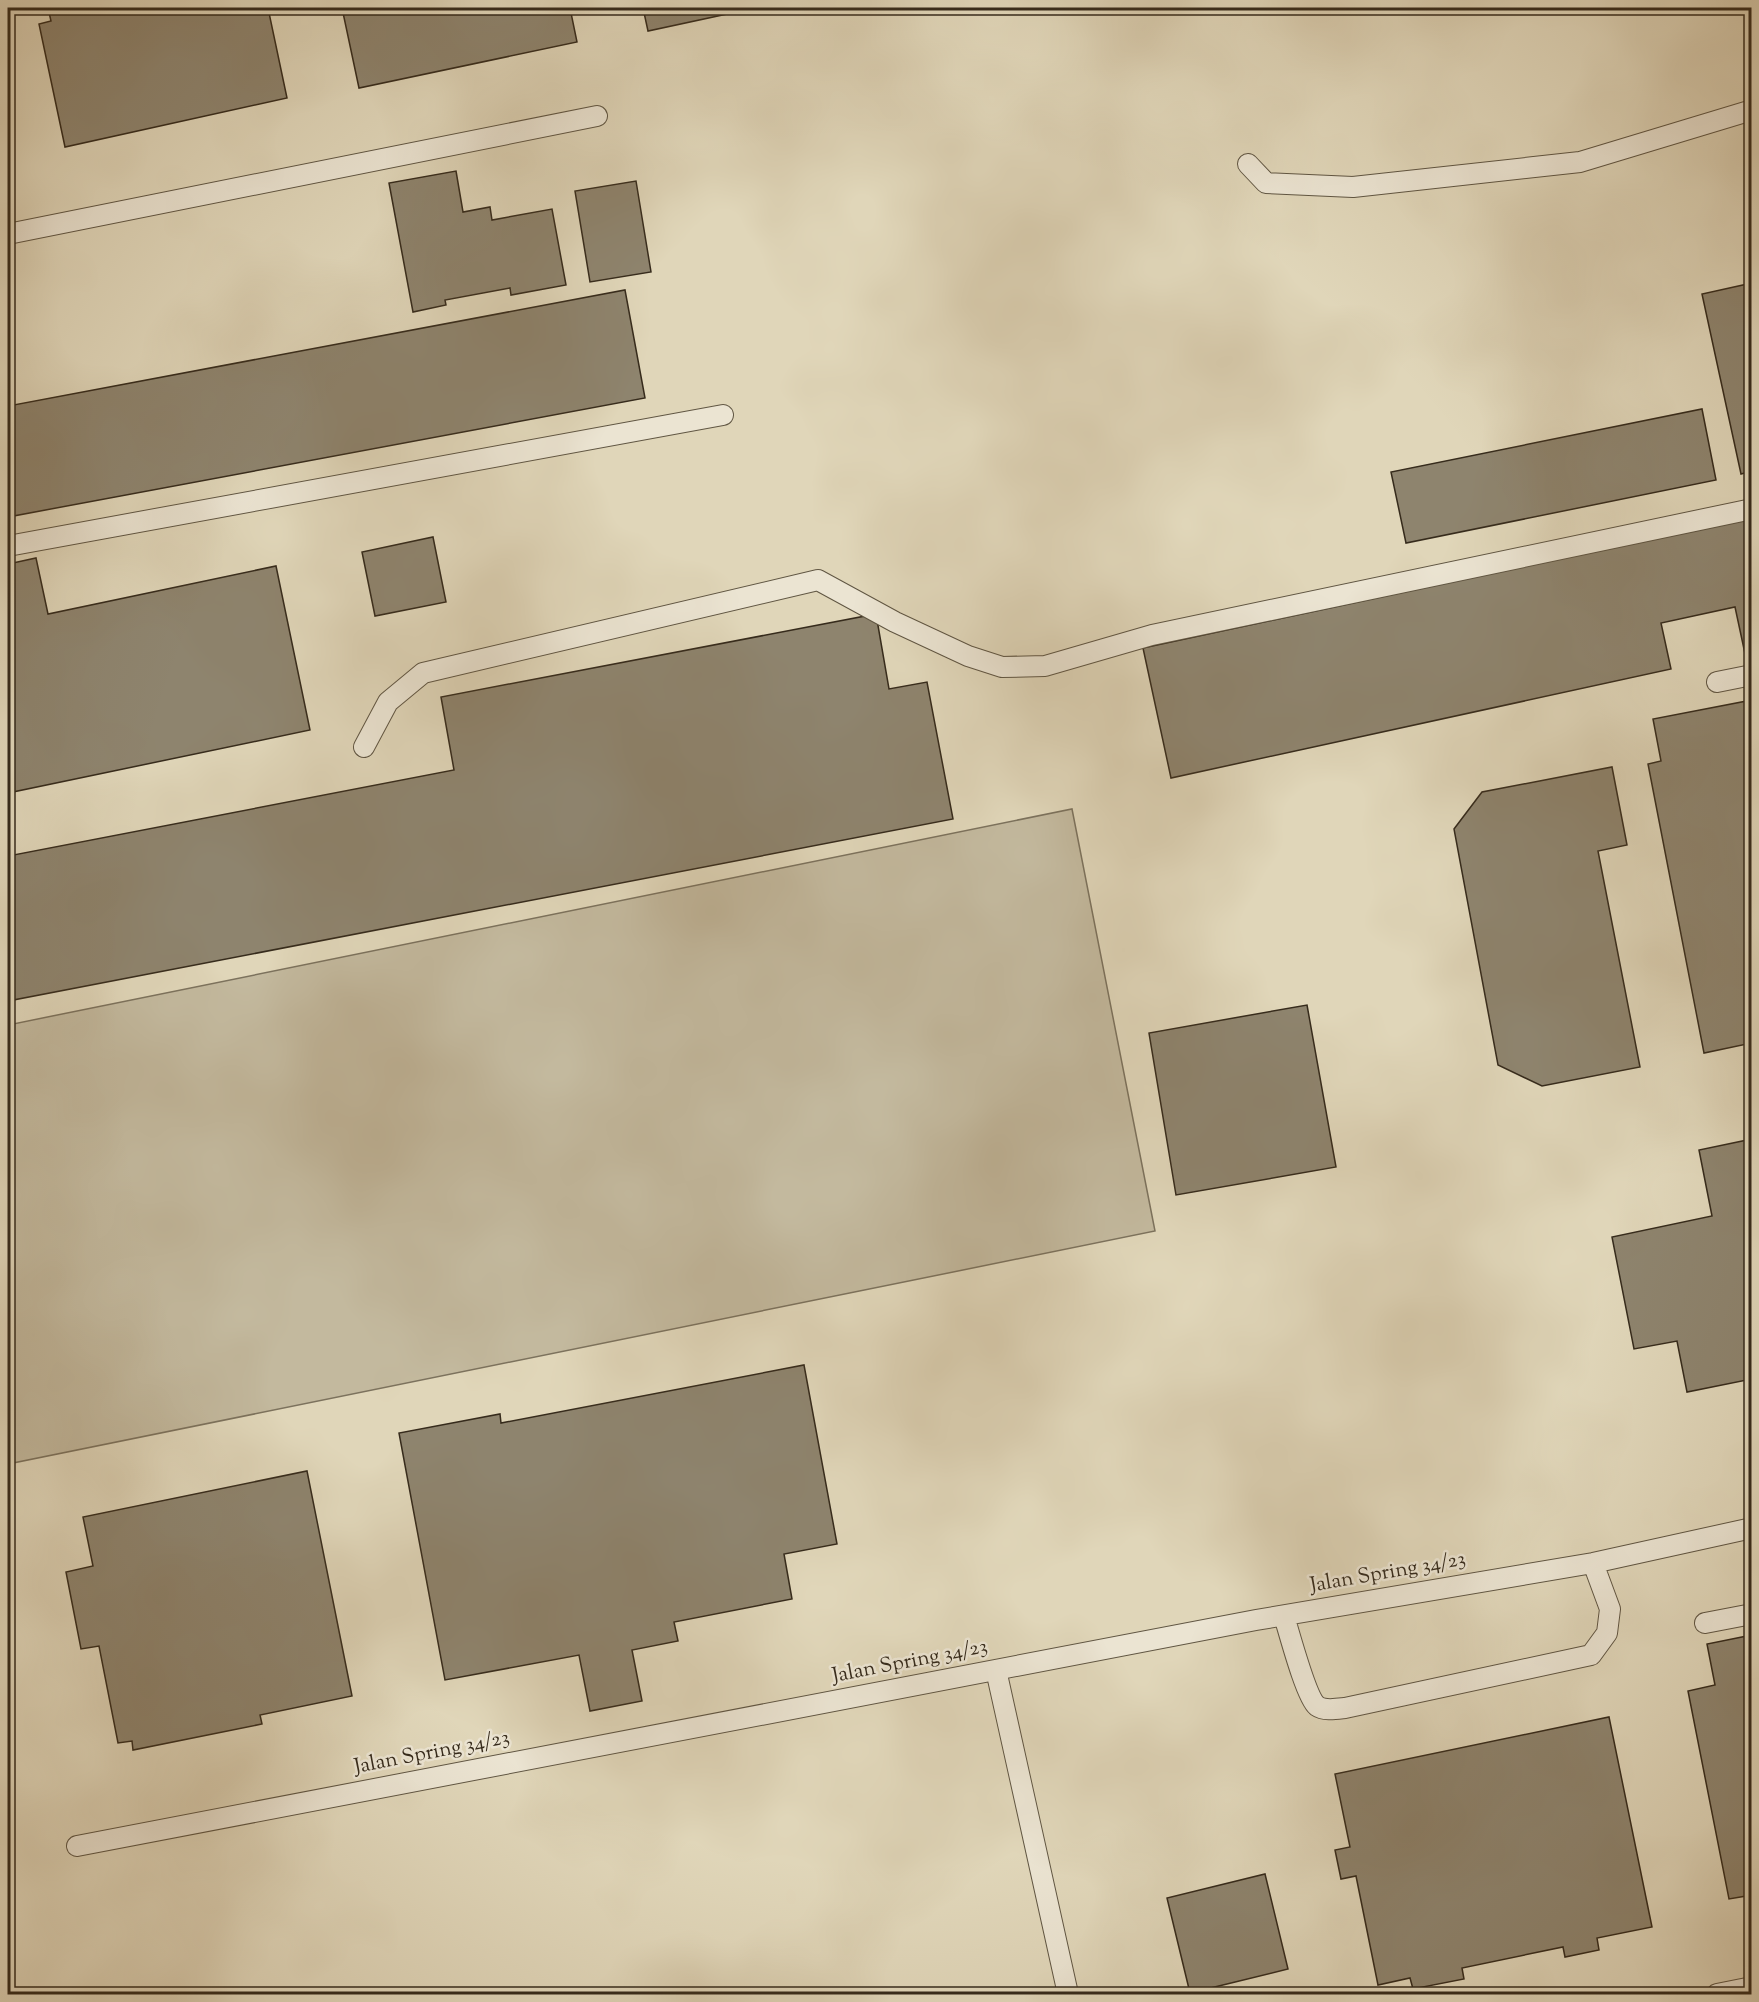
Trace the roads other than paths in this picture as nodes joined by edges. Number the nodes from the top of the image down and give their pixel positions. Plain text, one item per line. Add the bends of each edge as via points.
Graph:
1 (1752, 110) edge
2 (597, 116) dead end
3 (1248, 164) dead end
4 (8, 234) edge
5 (723, 416) dead end
6 (1752, 509) edge
7 (8, 546) edge
8 (1752, 675) edge
9 (1717, 682) dead end
10 (364, 747) dead end
11 (1752, 1528) edge
12 (1593, 1563) junction
13 (1752, 1614) edge
14 (1284, 1616) junction
15 (1705, 1623) dead end
16 (996, 1670) junction
17 (77, 1846) dead end
18 (1752, 1987) edge
19 (1068, 1995) edge
20 (1717, 1995) edge

1 - 3 lane via 1580,162 1364,186 1266,183
2 - 4 lane
5 - 7 lane
6 - 10 lane via 1152,635 1045,666 1002,668 968,656 818,580 423,673 388,702
8 - 9 lane
11 - 12 lane, Jalan Spring 34/23
12 - 14 lane, Jalan Spring 34/23
12 - 14 lane via 1610,1609 1607,1633 1591,1655 1345,1708 1329,1710 1317,1706 1309,1694
13 - 15 lane
14 - 16 lane, Jalan Spring 34/23
16 - 17 lane, Jalan Spring 34/23
16 - 19 lane
18 - 20 lane

